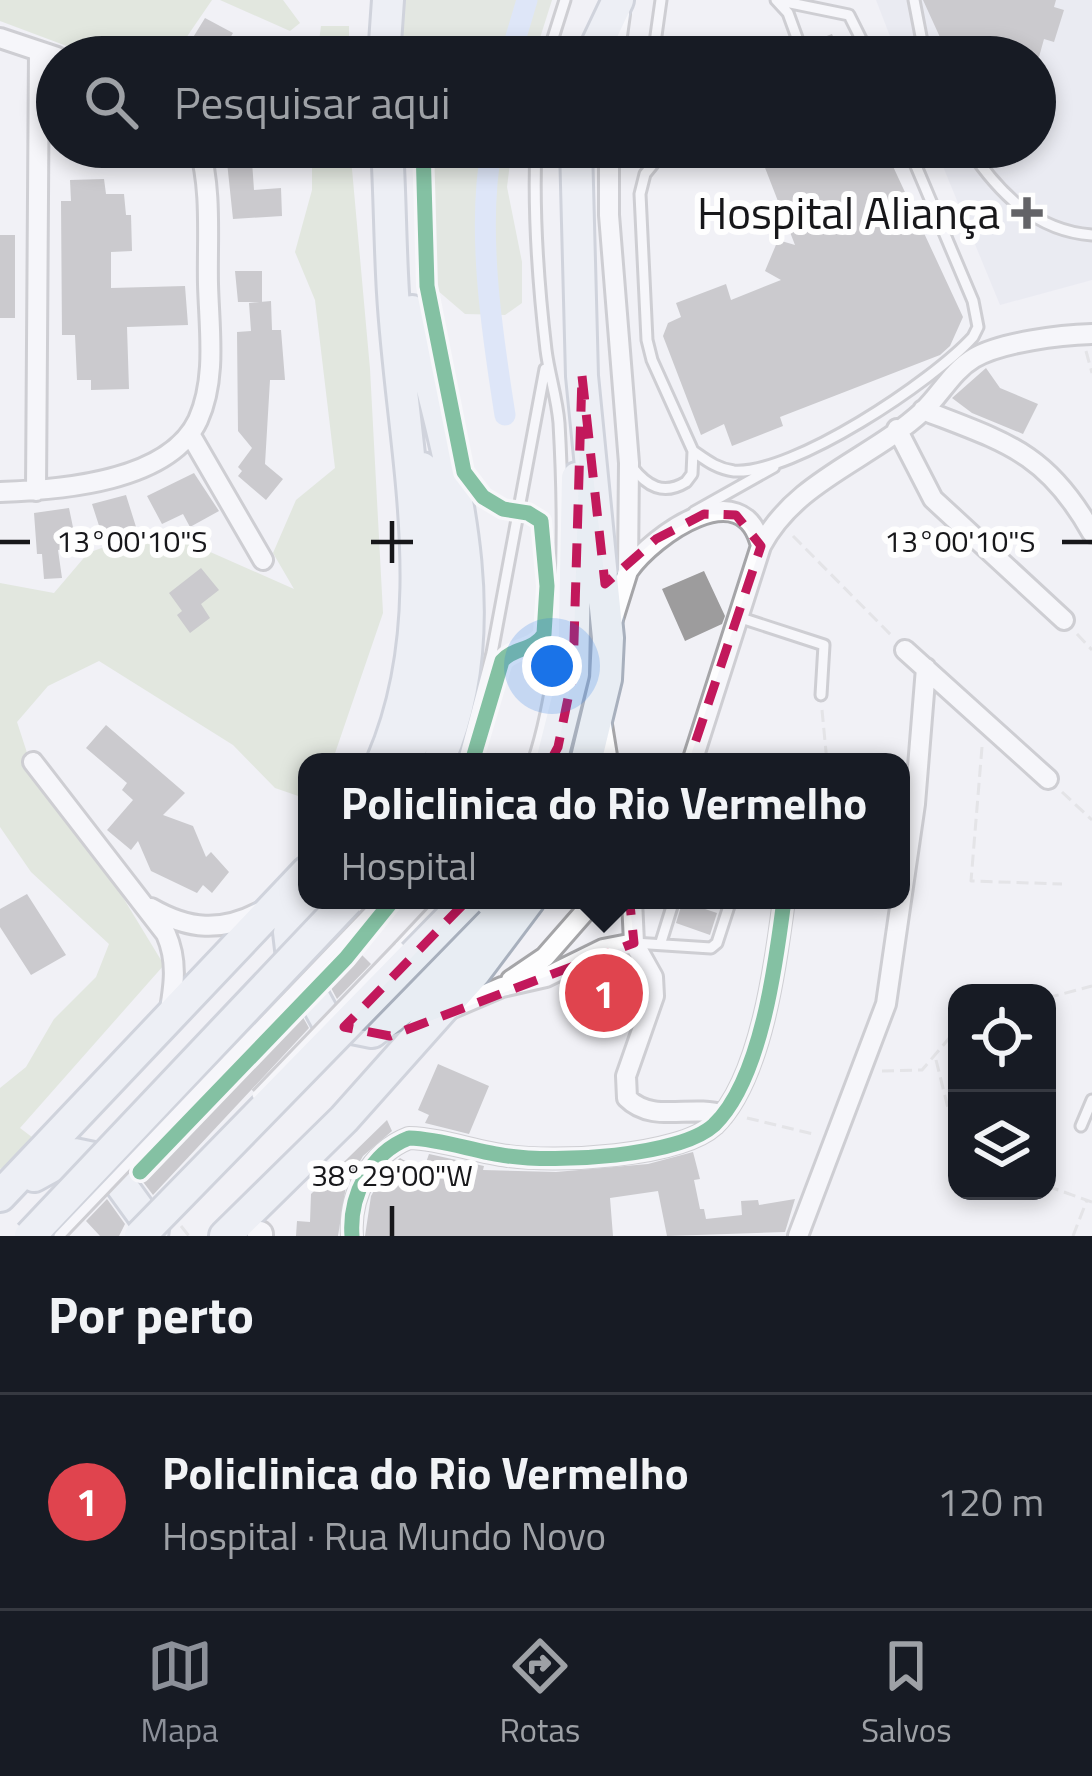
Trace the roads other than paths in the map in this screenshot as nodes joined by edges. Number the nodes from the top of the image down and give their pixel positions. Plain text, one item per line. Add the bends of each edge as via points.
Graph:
1 (565, 0) edge
2 (620, 0) edge
3 (661, 0) edge
4 (914, 0) edge
5 (554, 36) edge
6 (602, 36) edge
7 (616, 36) edge
8 (656, 36) edge
9 (796, 36) edge
10 (860, 36) edge
11 (921, 36) edge
12 (0, 38) edge
13 (36, 50) edge
14 (45, 168) edge
15 (202, 168) edge
16 (388, 168) edge
17 (535, 168) edge
18 (577, 168) edge
19 (608, 168) edge
20 (610, 168) edge
21 (650, 168) edge
22 (917, 168) edge
23 (985, 168) edge
24 (608, 172) junction
25 (1092, 235) edge
26 (393, 236) junction
27 (1092, 334) edge
28 (547, 358) junction
29 (583, 376) junction
30 (923, 410) junction
31 (897, 429) junction
32 (190, 434) junction
33 (410, 434) junction
34 (693, 451) junction
35 (783, 461) junction
36 (629, 463) junction
37 (36, 491) junction
38 (0, 492) edge
39 (678, 524) junction
40 (1092, 533) edge
41 (760, 546) junction
42 (263, 560) dead end
43 (628, 571) junction
44 (738, 617) junction
45 (1064, 620) road end
46 (608, 638) junction
47 (905, 650) road end
48 (926, 668) junction
49 (821, 695) road end
50 (385, 753) edge
51 (408, 753) edge
52 (441, 753) edge
53 (465, 753) edge
54 (535, 753) edge
55 (553, 753) edge
56 (592, 753) edge
57 (695, 753) edge
58 (34, 762) dead end
59 (1048, 779) road end
60 (910, 838) edge
61 (298, 882) edge
62 (280, 901) junction
63 (143, 903) junction
64 (306, 909) edge
65 (339, 909) edge
66 (370, 909) edge
67 (434, 909) edge
68 (459, 909) edge
69 (493, 909) edge
70 (523, 909) edge
71 (587, 909) edge
72 (632, 909) edge
73 (671, 909) edge
74 (728, 909) edge
75 (782, 909) edge
76 (900, 909) edge
77 (661, 942) junction
78 (634, 943) junction
79 (502, 986) junction
80 (437, 1016) junction
81 (167, 1020) junction
82 (1092, 1100) edge
83 (249, 1104) dead end
84 (723, 1115) junction
85 (234, 1120) dead end
86 (1081, 1126) dead end
87 (279, 1186) junction
88 (0, 1198) edge
89 (260, 1235) edge
90 (29, 1236) edge
91 (59, 1236) edge
92 (127, 1236) edge
93 (140, 1236) edge
94 (152, 1236) edge
95 (225, 1236) edge
96 (352, 1236) edge
97 (798, 1236) edge

1 - 5 lane
2 - 6 main road
2 - 7 street
3 - 8 lane
4 - 11 lane
9 - 10 lane via 776,0 849,15
12 - 13 street
14 - 37 street
15 - 32 street via 210,370
16 - 26 main road
17 - 28 lane
18 - 29 main road
19 - 24 street
20 - 24 lane
21 - 34 lane via 640,194 647,340
22 - 35 lane via 978,327 904,396
23 - 25 lane via 1013,204 1057,228
24 - 36 street
26 - 33 main road
26 - 52 main road via 466,584 460,690
27 - 30 street via 974,358
28 - 53 lane
28 - 54 lane via 559,418 558,627
29 - 46 main road
29 - 55 main road via 573,674
30 - 31 street
30 - 40 street via 1036,460
31 - 41 street via 799,497
31 - 45 street via 933,499
32 - 37 street via 120,476
32 - 42 street
33 - 50 main road via 416,630
33 - 51 main road via 434,497 440,607 428,715
34 - 35 lane via 736,471
34 - 36 lane via 692,474 676,488 641,478
35 - 39 lane
36 - 43 street
37 - 38 street
39 - 41 street via 736,515 757,532
39 - 43 street
41 - 44 street
43 - 46 street
44 - 49 lane via 824,645
44 - 57 street
46 - 56 main road
47 - 48 street
48 - 59 street
48 - 60 street
58 - 63 street
61 - 62 main road
62 - 63 street via 212,928 174,921
62 - 81 main road
63 - 81 street via 172,948
64 - 69 main road via 289,932 292,958 328,1023 371,1032 420,995
65 - 90 main road, bridge
66 - 91 lane, bridge
67 - 83 lane, bridge
68 - 93 main road, bridge
70 - 80 main road
71 - 79 street via 545,957
72 - 78 street
73 - 77 lane
74 - 77 lane via 711,948
75 - 84 street via 765,1012
76 - 97 street via 886,1004
77 - 78 lane
78 - 79 street
78 - 84 street via 654,996 626,1076 627,1098 659,1113
79 - 80 street
80 - 87 main road
81 - 88 main road
82 - 86 lane
84 - 96 street via 690,1137 602,1157 508,1156 409,1138 361,1184
85 - 92 lane
87 - 89 main road
87 - 95 main road
88 - 94 main road via 74,1154 103,1160

